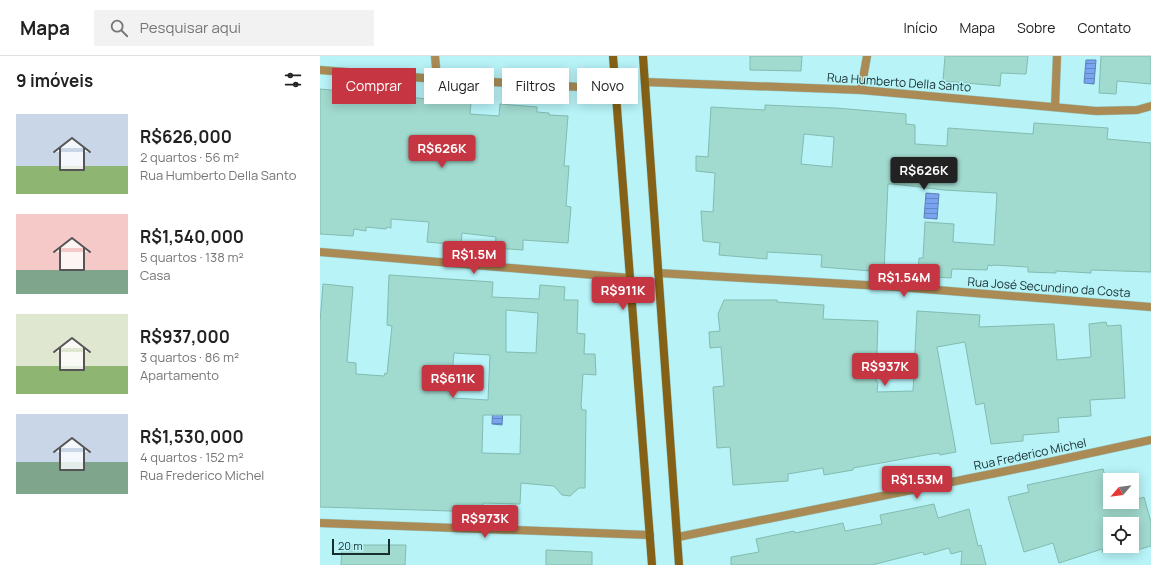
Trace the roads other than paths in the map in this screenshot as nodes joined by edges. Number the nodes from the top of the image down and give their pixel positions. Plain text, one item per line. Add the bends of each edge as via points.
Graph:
1 (435, 56) edge
2 (613, 56) edge
3 (643, 56) edge
4 (867, 56) edge
5 (1057, 56) edge
6 (436, 68) edge
7 (614, 68) edge
8 (320, 70) edge
9 (424, 78) edge
10 (494, 82) edge
11 (644, 82) junction
12 (577, 87) edge
13 (861, 90) junction
14 (617, 104) edge
15 (1151, 106) edge
16 (1055, 107) junction
17 (320, 252) edge
18 (658, 273) junction
19 (630, 278) junction
20 (1151, 306) edge
21 (1151, 440) edge
22 (320, 523) edge
23 (650, 535) junction
24 (678, 538) junction
25 (652, 565) edge
26 (679, 565) edge

1 - 6 street
2 - 7 street
3 - 11 street
4 - 13 street
5 - 16 street
8 - 9 street
10 - 12 street
11 - 13 street, Rua Humberto Della Santo
11 - 18 street
13 - 16 street, Rua Humberto Della Santo
14 - 19 street
15 - 16 street, Rua Humberto Della Santo via 1137,110 1096,111
17 - 19 street
18 - 20 street, Rua José Secundino da Costa
18 - 24 street
19 - 23 street
21 - 24 street, Rua Frederico Michel
22 - 23 street
23 - 25 street
24 - 26 street

